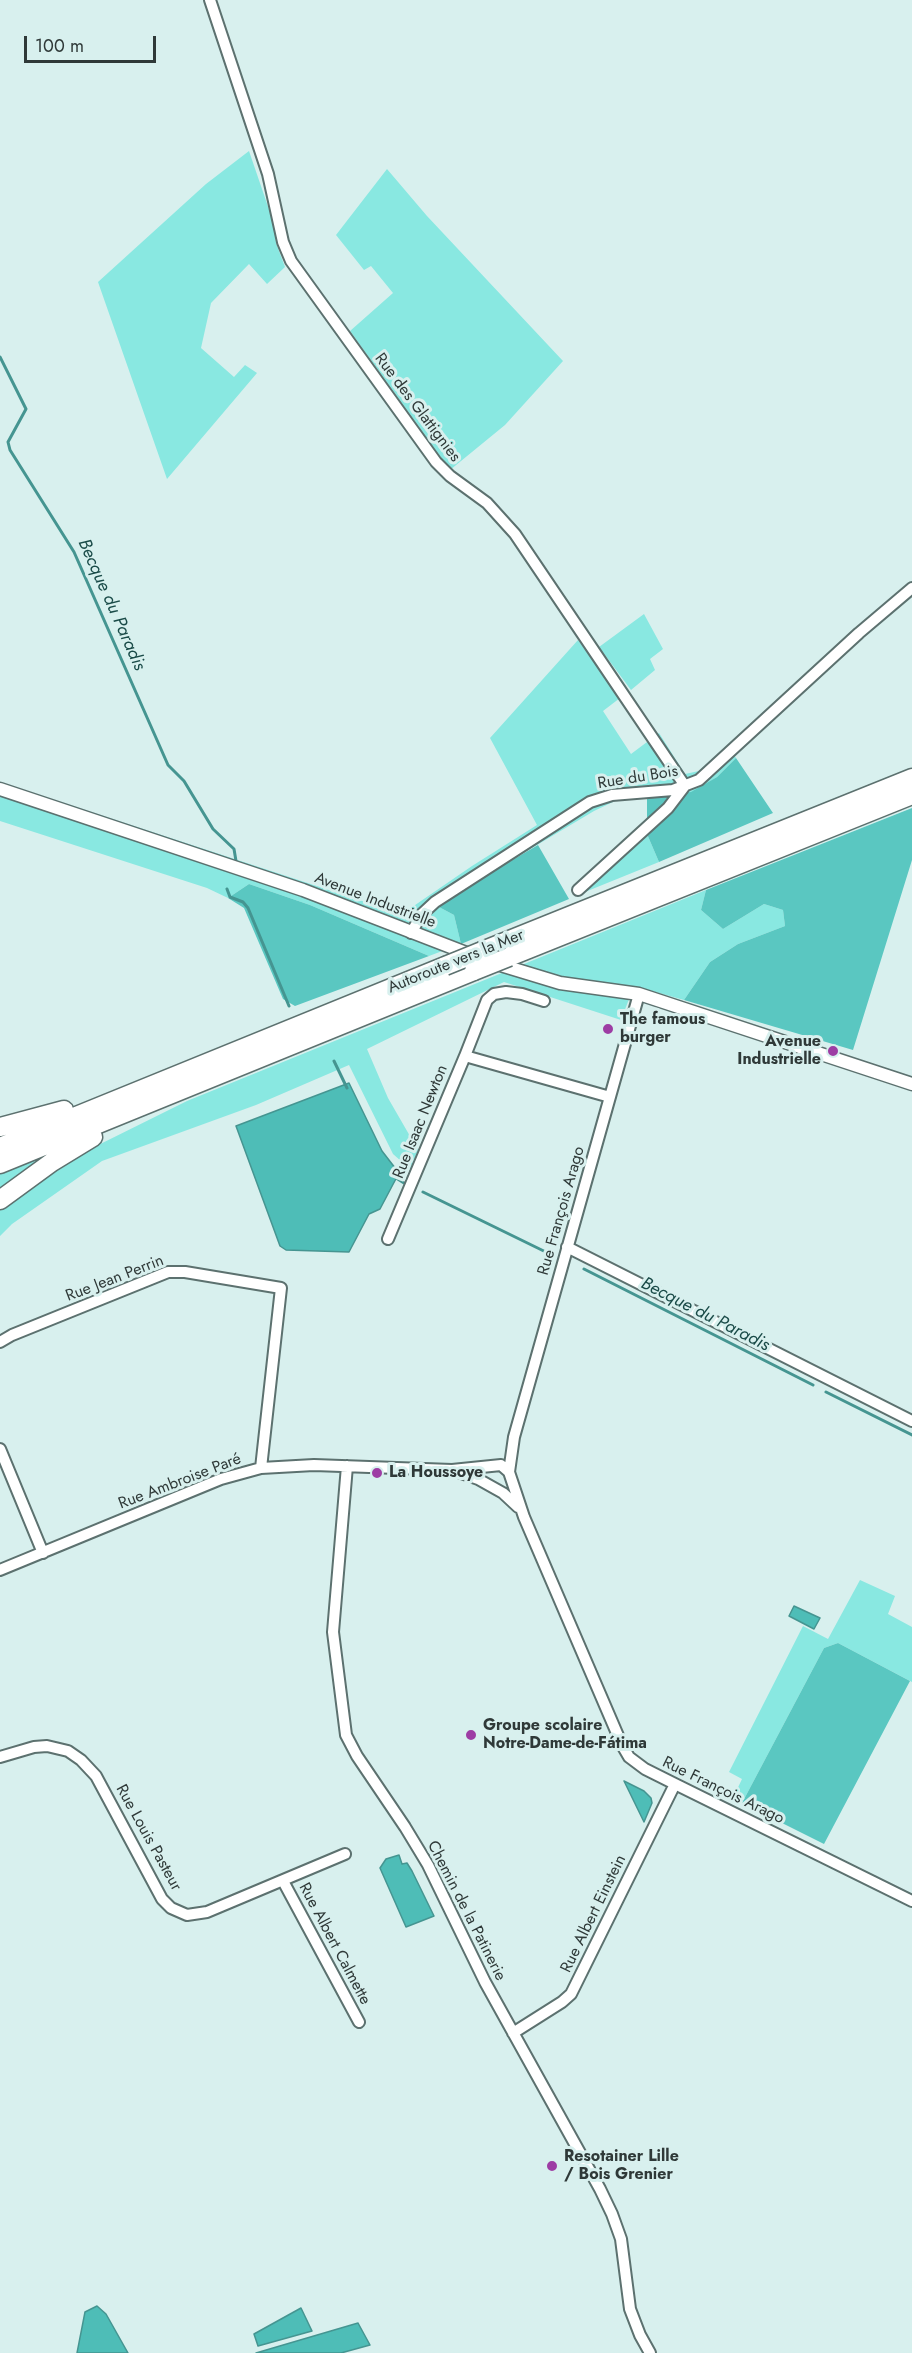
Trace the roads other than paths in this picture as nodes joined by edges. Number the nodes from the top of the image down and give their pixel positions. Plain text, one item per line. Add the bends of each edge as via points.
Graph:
1 (210, 0) edge
2 (912, 588) edge
3 (912, 778) edge
4 (684, 787) junction
5 (0, 789) edge
6 (912, 795) edge
7 (578, 890) dead end
8 (411, 933) junction
9 (639, 994) junction
10 (544, 1001) dead end
11 (465, 1056) junction
12 (912, 1084) edge
13 (180, 1091) junction
14 (610, 1097) junction
15 (118, 1099) junction
16 (0, 1127) edge
17 (0, 1147) edge
18 (0, 1164) edge
19 (0, 1200) edge
20 (388, 1239) dead end
21 (567, 1247) junction
22 (0, 1342) edge
23 (912, 1420) edge
24 (514, 1437) junction
25 (0, 1449) edge
26 (493, 1465) junction
27 (347, 1466) junction
28 (261, 1468) junction
29 (452, 1470) junction
30 (509, 1474) junction
31 (491, 1487) junction
32 (524, 1517) junction
33 (43, 1553) junction
34 (0, 1570) edge
35 (0, 1757) edge
36 (675, 1784) junction
37 (345, 1854) dead end
38 (283, 1881) junction
39 (912, 1901) edge
40 (359, 2022) dead end
41 (513, 2033) junction
42 (650, 2353) edge

1 - 4 street, Rue des Glattignies via 268,174 291,261 436,462 492,508 515,534 679,774
2 - 4 street, Rue du Bois via 710,771
3 - 15 highway, Autoroute vers la Mer, bridge
4 - 7 street via 668,808
4 - 8 street, Rue du Bois via 612,795 590,802 435,902
5 - 8 street, Avenue Industrielle via 303,890
6 - 13 highway, bridge
8 - 9 street, Avenue Industrielle via 540,978
9 - 12 street, Avenue Industrielle
9 - 14 street, Rue François Arago
10 - 11 street via 522,994 494,994 487,1000
11 - 14 street, Rue Isaac Newton
11 - 20 street, Rue Isaac Newton
13 - 18 highway
13 - 19 highway via 73,1148
14 - 21 street, Rue François Arago
15 - 16 highway via 102,1097
15 - 17 highway, Autoroute vers la Mer
21 - 23 street
21 - 24 street, Rue François Arago
22 - 28 street, Rue Jean Perrin via 168,1272 281,1288
24 - 26 street, Rue François Arago via 506,1454
24 - 30 street, Rue François Arago
25 - 33 street
26 - 29 street, Rue Ambroise Paré
26 - 30 street via 503,1466
26 - 31 street via 485,1476
27 - 28 street, Rue Ambroise Paré via 293,1464
27 - 29 street, Rue Ambroise Paré
27 - 41 street, Chemin de la Patinerie via 333,1632 345,1731 428,1865
28 - 33 street, Rue Ambroise Paré via 221,1479
29 - 31 street, Rue Ambroise Paré
30 - 31 street via 504,1487
30 - 32 street, Rue François Arago
31 - 32 street, Rue François Arago via 511,1499
32 - 36 street, Rue François Arago via 626,1752 639,1765
33 - 34 street, Rue Ambroise Paré
35 - 38 street, Rue Louis Pasteur via 47,1746 68,1751 81,1760 96,1776 158,1893 166,1904 182,1914 200,1915
36 - 39 street, Rue François Arago
36 - 41 street, Rue Albert Einstein via 571,1994
37 - 38 street, Rue Louis Pasteur
38 - 40 street, Rue Albert Calmette
41 - 42 street, Chemin de la Patinerie via 612,2214 623,2250 630,2309

